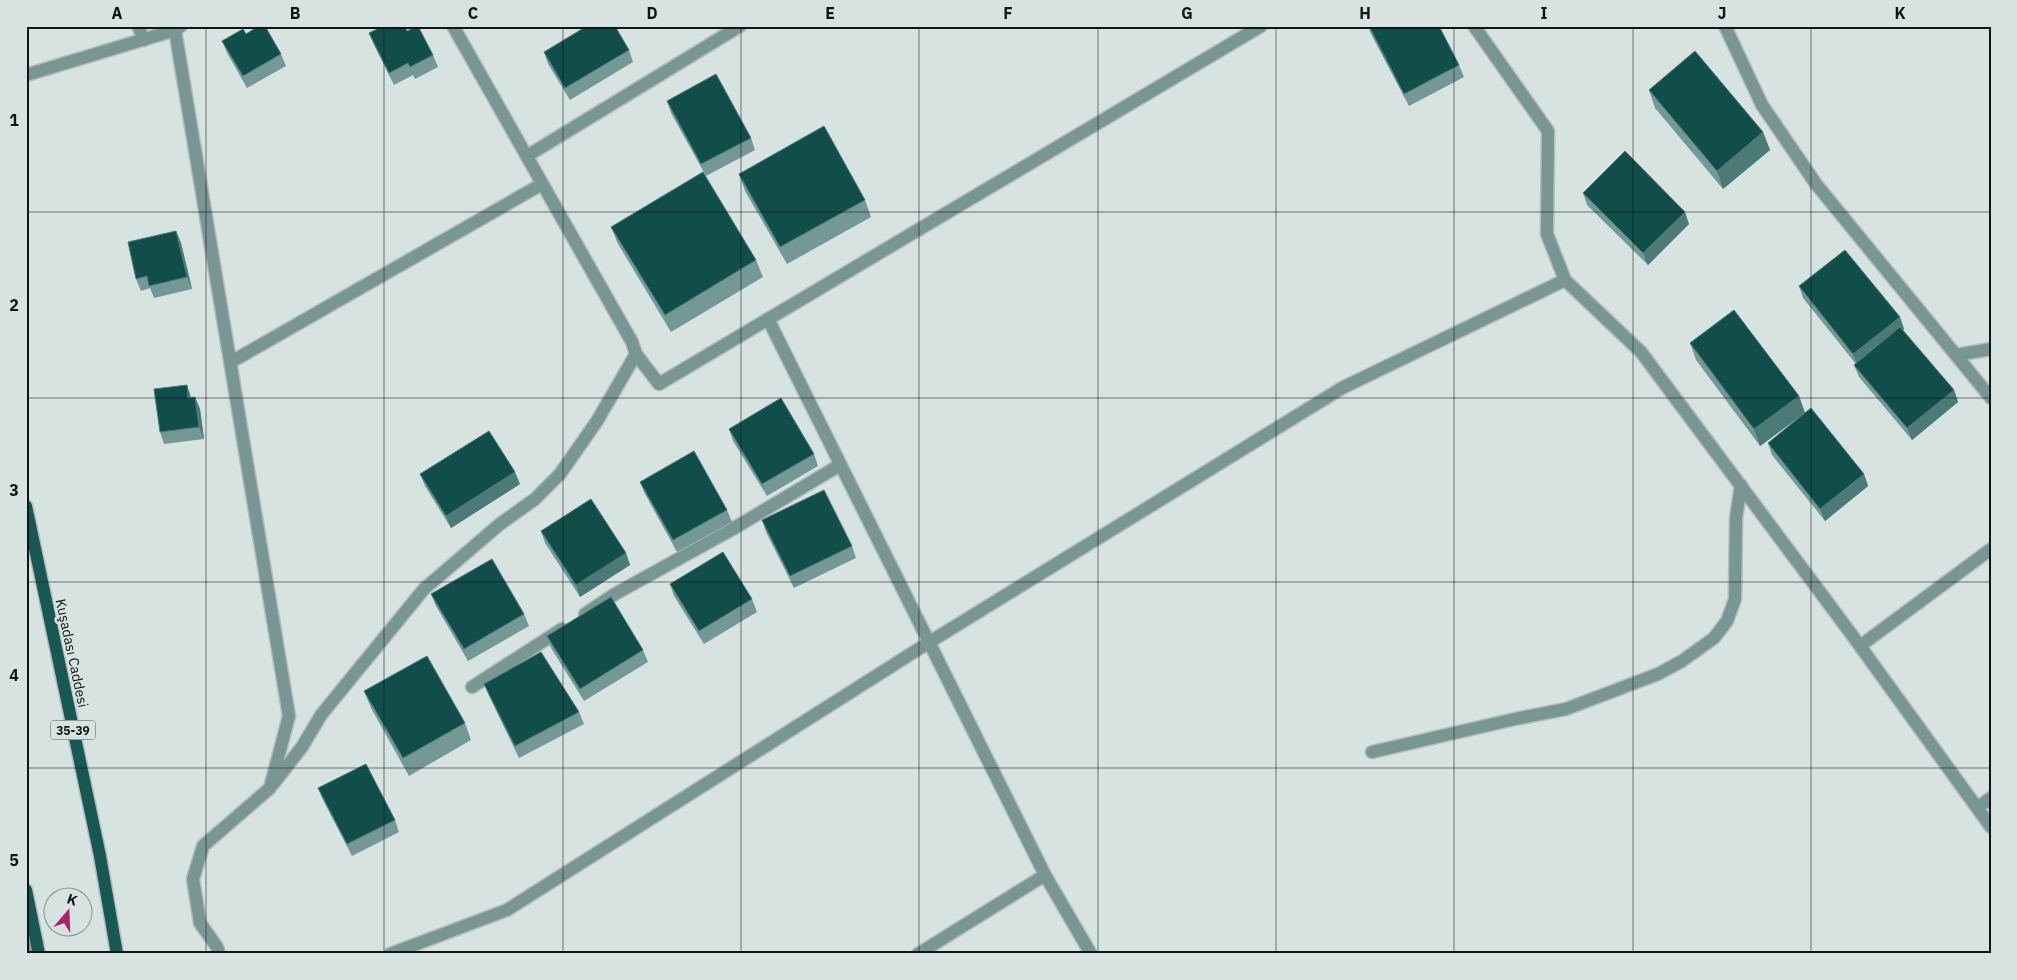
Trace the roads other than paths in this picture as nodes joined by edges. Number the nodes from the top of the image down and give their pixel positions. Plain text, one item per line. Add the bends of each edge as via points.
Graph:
1 (138, 26) edge
2 (453, 26) edge
3 (740, 26) edge
4 (1262, 26) edge
5 (1474, 26) edge
6 (1725, 26) edge
7 (178, 28) edge
8 (144, 40) junction
9 (26, 75) edge
10 (527, 156) junction
11 (542, 184) junction
12 (1565, 280) junction
13 (768, 318) junction
14 (1991, 349) edge
15 (636, 354) junction
16 (1956, 355) junction
17 (230, 362) junction
18 (1991, 398) edge
19 (840, 465) junction
20 (1740, 485) junction
21 (26, 506) edge
22 (1991, 549) edge
23 (928, 643) junction
24 (1860, 646) junction
25 (472, 687) dead end
26 (1372, 752) dead end
27 (270, 788) junction
28 (1991, 798) edge
29 (1977, 808) junction
30 (1991, 827) edge
31 (1045, 875) junction
32 (26, 890) edge
33 (34, 948) edge
34 (117, 954) edge
35 (218, 954) edge
36 (390, 954) edge
37 (918, 954) edge
38 (1091, 954) edge

1 - 8 street
2 - 10 street
3 - 10 street
4 - 13 street
5 - 12 street via 1548,131 1547,234
6 - 16 street via 1762,105 1816,184
7 - 8 street
7 - 17 street
8 - 9 street
10 - 11 street
11 - 15 street
11 - 17 street
12 - 20 street via 1641,352
12 - 23 street via 1342,388
13 - 15 street via 659,384
13 - 19 street
14 - 16 street
15 - 27 street via 597,421 560,474 535,499 500,524 424,589 321,715 302,747
16 - 18 street
17 - 27 street via 289,716
19 - 23 street
19 - 25 street via 615,594
20 - 24 street
20 - 26 street via 1736,518 1735,599 1727,621 1714,638 1658,674 1566,709
21 - 34 main road, Kuşadası Caddesi / 35-39 via 100,856
22 - 24 street
23 - 31 street
23 - 36 street via 508,910
24 - 29 street
27 - 35 street via 203,846 193,880 200,923 217,947
28 - 29 street
29 - 30 street
31 - 37 street
31 - 38 street
32 - 33 main road

